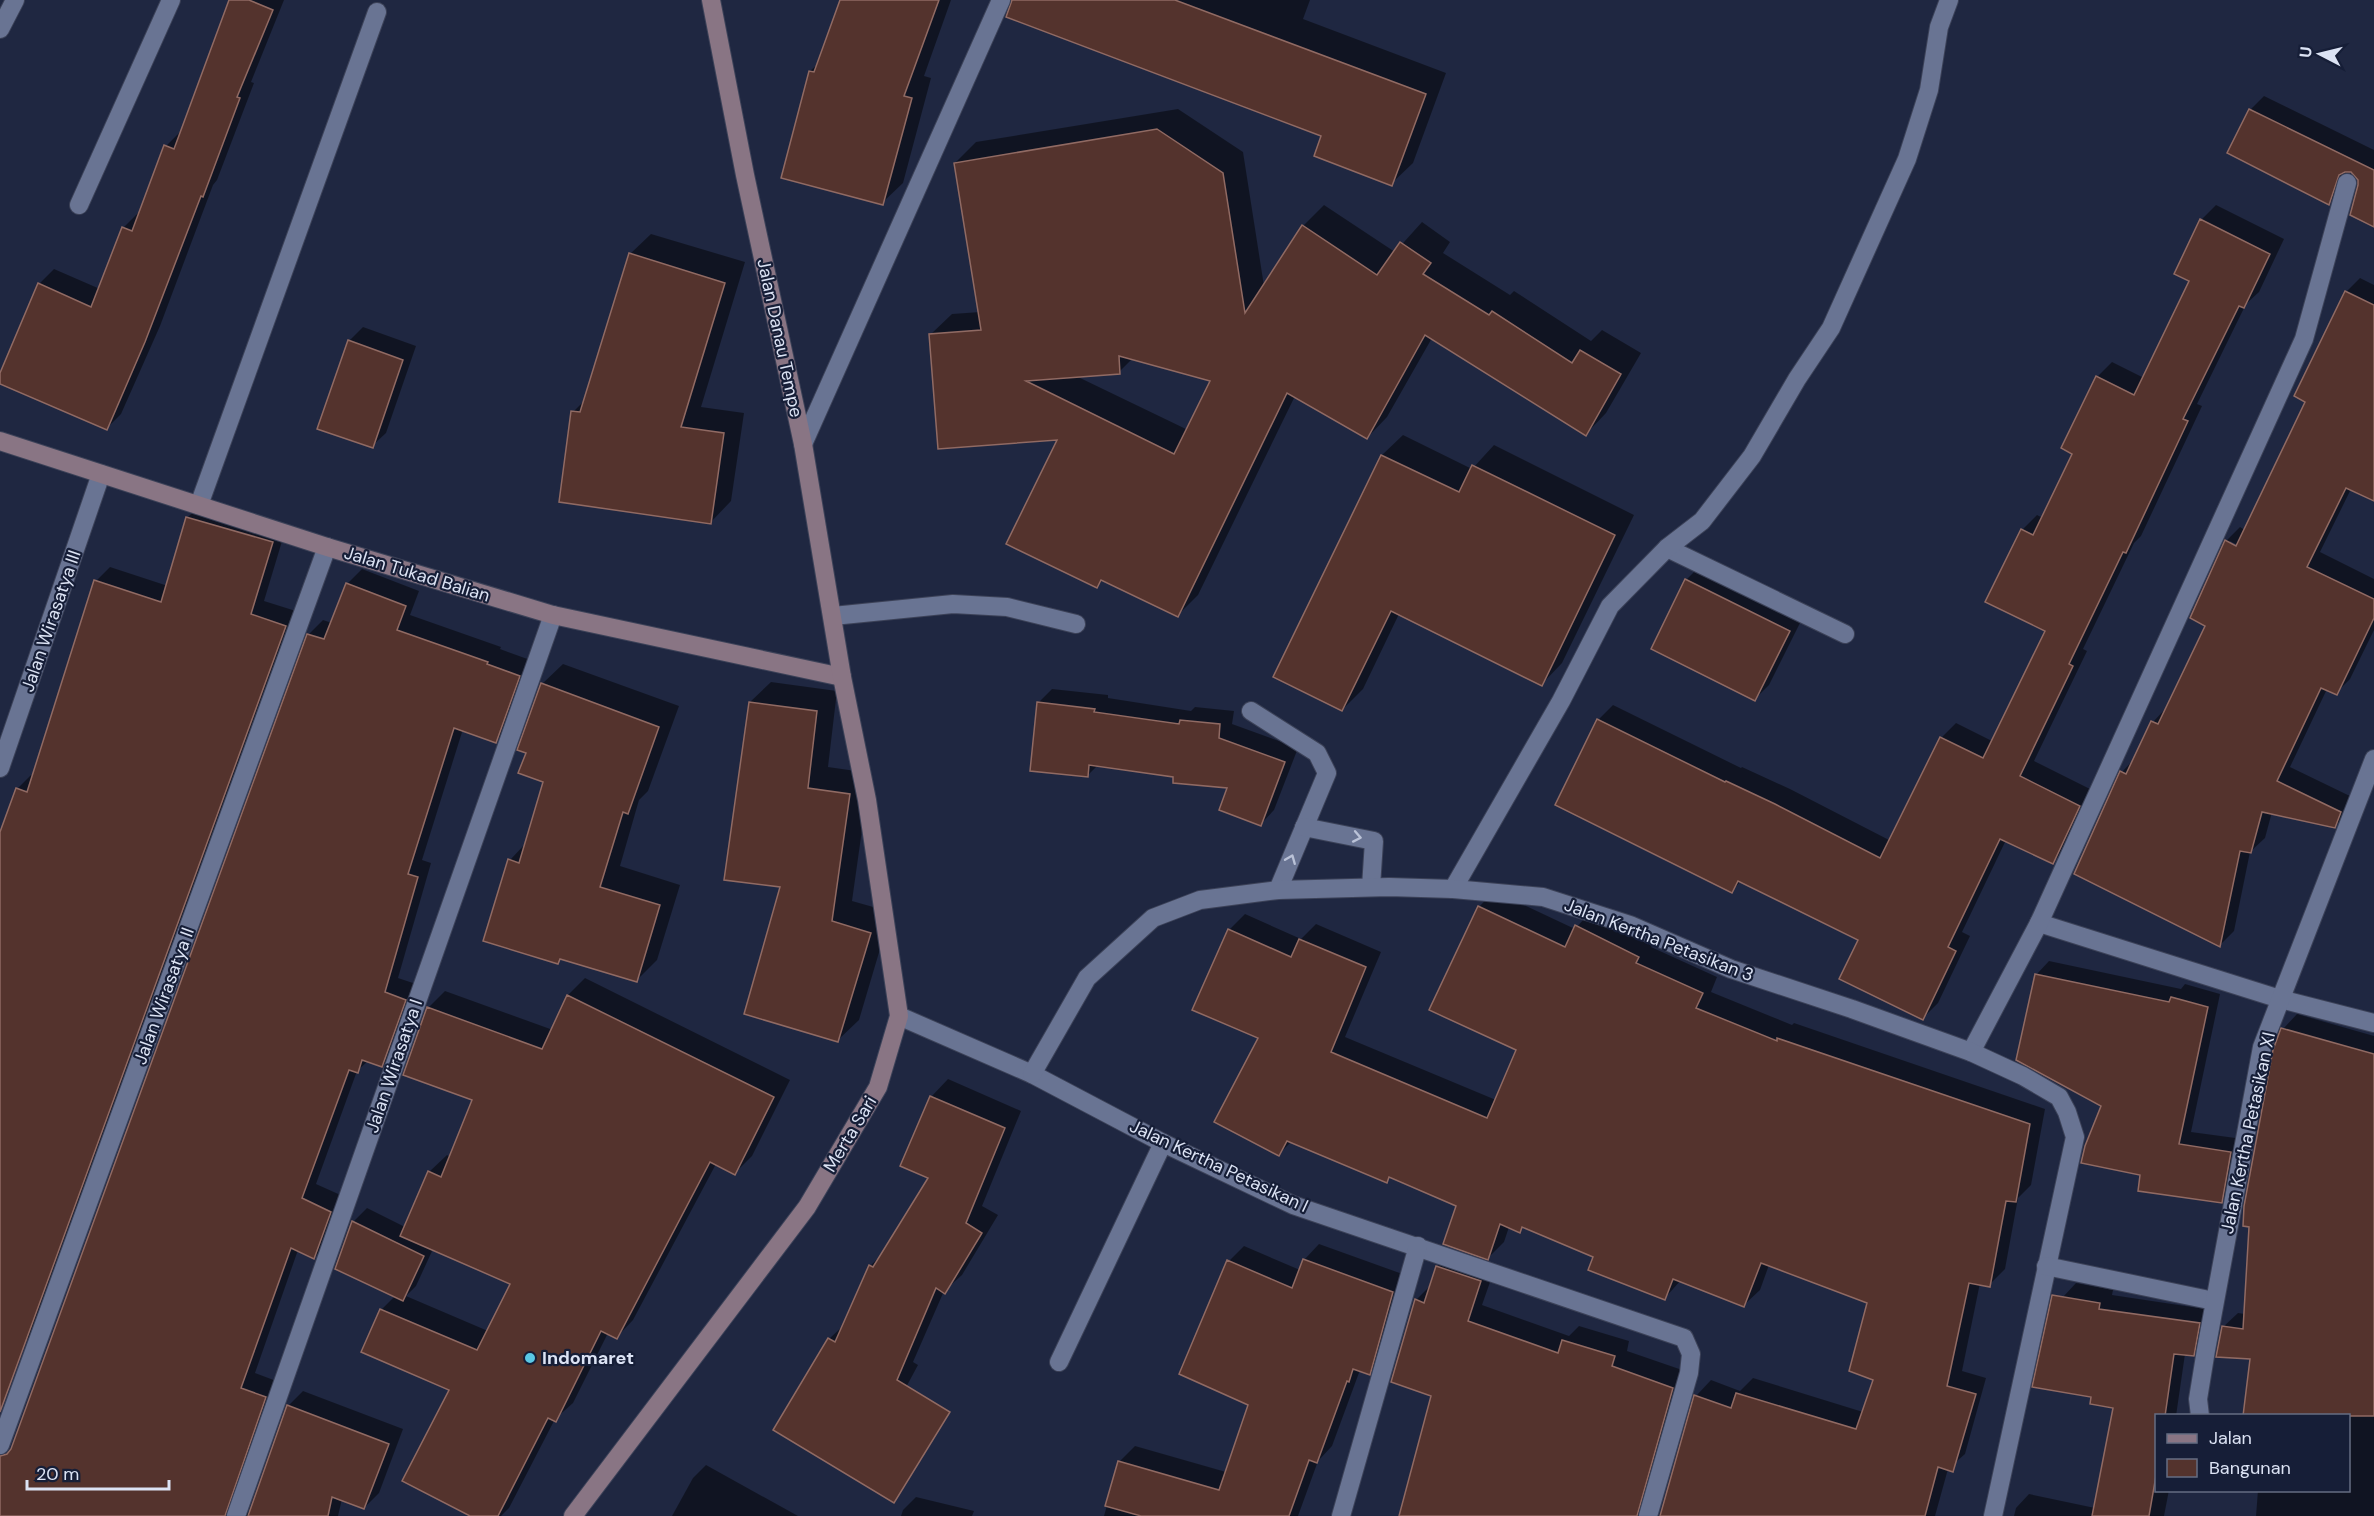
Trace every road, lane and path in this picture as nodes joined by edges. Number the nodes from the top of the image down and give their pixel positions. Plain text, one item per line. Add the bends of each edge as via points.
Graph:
1 (15, 0) edge
2 (171, 0) edge
3 (711, 0) edge
4 (1001, 0) edge
5 (1949, 0) edge
6 (377, 12) dead end
7 (0, 29) edge
8 (2347, 183) dead end
9 (79, 205) dead end
10 (0, 441) edge
11 (803, 444) junction
12 (101, 474) junction
13 (199, 505) junction
14 (327, 547) junction
15 (1667, 548) junction
16 (553, 615) junction
17 (833, 616) junction
18 (1076, 624) dead end
19 (1845, 634) dead end
20 (842, 677) junction
21 (1251, 711) dead end
22 (2374, 759) edge
23 (0, 768) edge
24 (1304, 827) junction
25 (1371, 888) junction
26 (1453, 889) junction
27 (1278, 890) junction
28 (2039, 923) junction
29 (2280, 999) junction
30 (899, 1016) junction
31 (2374, 1023) edge
32 (1971, 1052) junction
33 (1032, 1074) junction
34 (1163, 1143) junction
35 (1418, 1246) junction
36 (2046, 1266) junction
37 (2214, 1302) junction
38 (1059, 1362) dead end
39 (2200, 1414) edge
40 (0, 1445) edge
41 (236, 1516) edge
42 (573, 1516) edge
43 (1341, 1516) edge
44 (1648, 1516) edge
45 (1993, 1516) edge

1 - 7 street
2 - 9 street
3 - 11 street, Jalan Danau Tempe
4 - 11 street
5 - 15 street via 1939,27 1929,90 1907,159 1831,328 1752,456 1702,521
6 - 13 street
8 - 28 street via 2304,339
10 - 12 street, Jalan Tukad Balian
11 - 17 street, Jalan Danau Tempe
12 - 13 street, Jalan Tukad Balian
12 - 23 street, Jalan Wirasatya III
13 - 14 street, Jalan Tukad Balian
14 - 16 street, Jalan Tukad Balian
14 - 40 street, Jalan Wirasatya II
15 - 19 street
15 - 26 street via 1610,606 1562,700
16 - 20 street, Jalan Tukad Balian
16 - 41 street, Jalan Wirasatya I
17 - 18 street via 953,604 1007,607
17 - 20 street, Jalan Danau Tempe
20 - 30 street, Merta Sari via 867,800
21 - 24 street via 1317,753 1327,773
22 - 29 street, Jalan Kertha Petasikan XI
24 -> 25 street via 1374,841
27 -> 24 street
25 - 26 street, Jalan Kertha Petasikan 3
25 - 27 street, Jalan Kertha Petasikan 3
26 - 32 street, Jalan Kertha Petasikan 3 via 1543,897 1630,925 1731,969
27 - 33 street, Jalan Kertha Petasikan 3 via 1200,900 1153,918 1087,978
28 - 29 street
28 - 32 street
29 - 31 street
29 - 37 street, Jalan Kertha Petasikan XI via 2262,1047
30 - 33 street, Jalan Kertha Petasikan I
30 - 42 street, Merta Sari via 878,1087 807,1207
32 - 36 street, Jalan Kertha Petasikan 3 via 2059,1096 2075,1137
33 - 34 street, Jalan Kertha Petasikan I
34 - 35 street, Jalan Kertha Petasikan I via 1293,1205
34 - 38 street
35 - 43 street
35 - 44 street, Jalan Kertha Petasikan I via 1684,1338 1691,1354 1689,1373
36 - 37 street
36 - 45 street
37 - 39 street, Jalan Kertha Petasikan XI via 2198,1399

